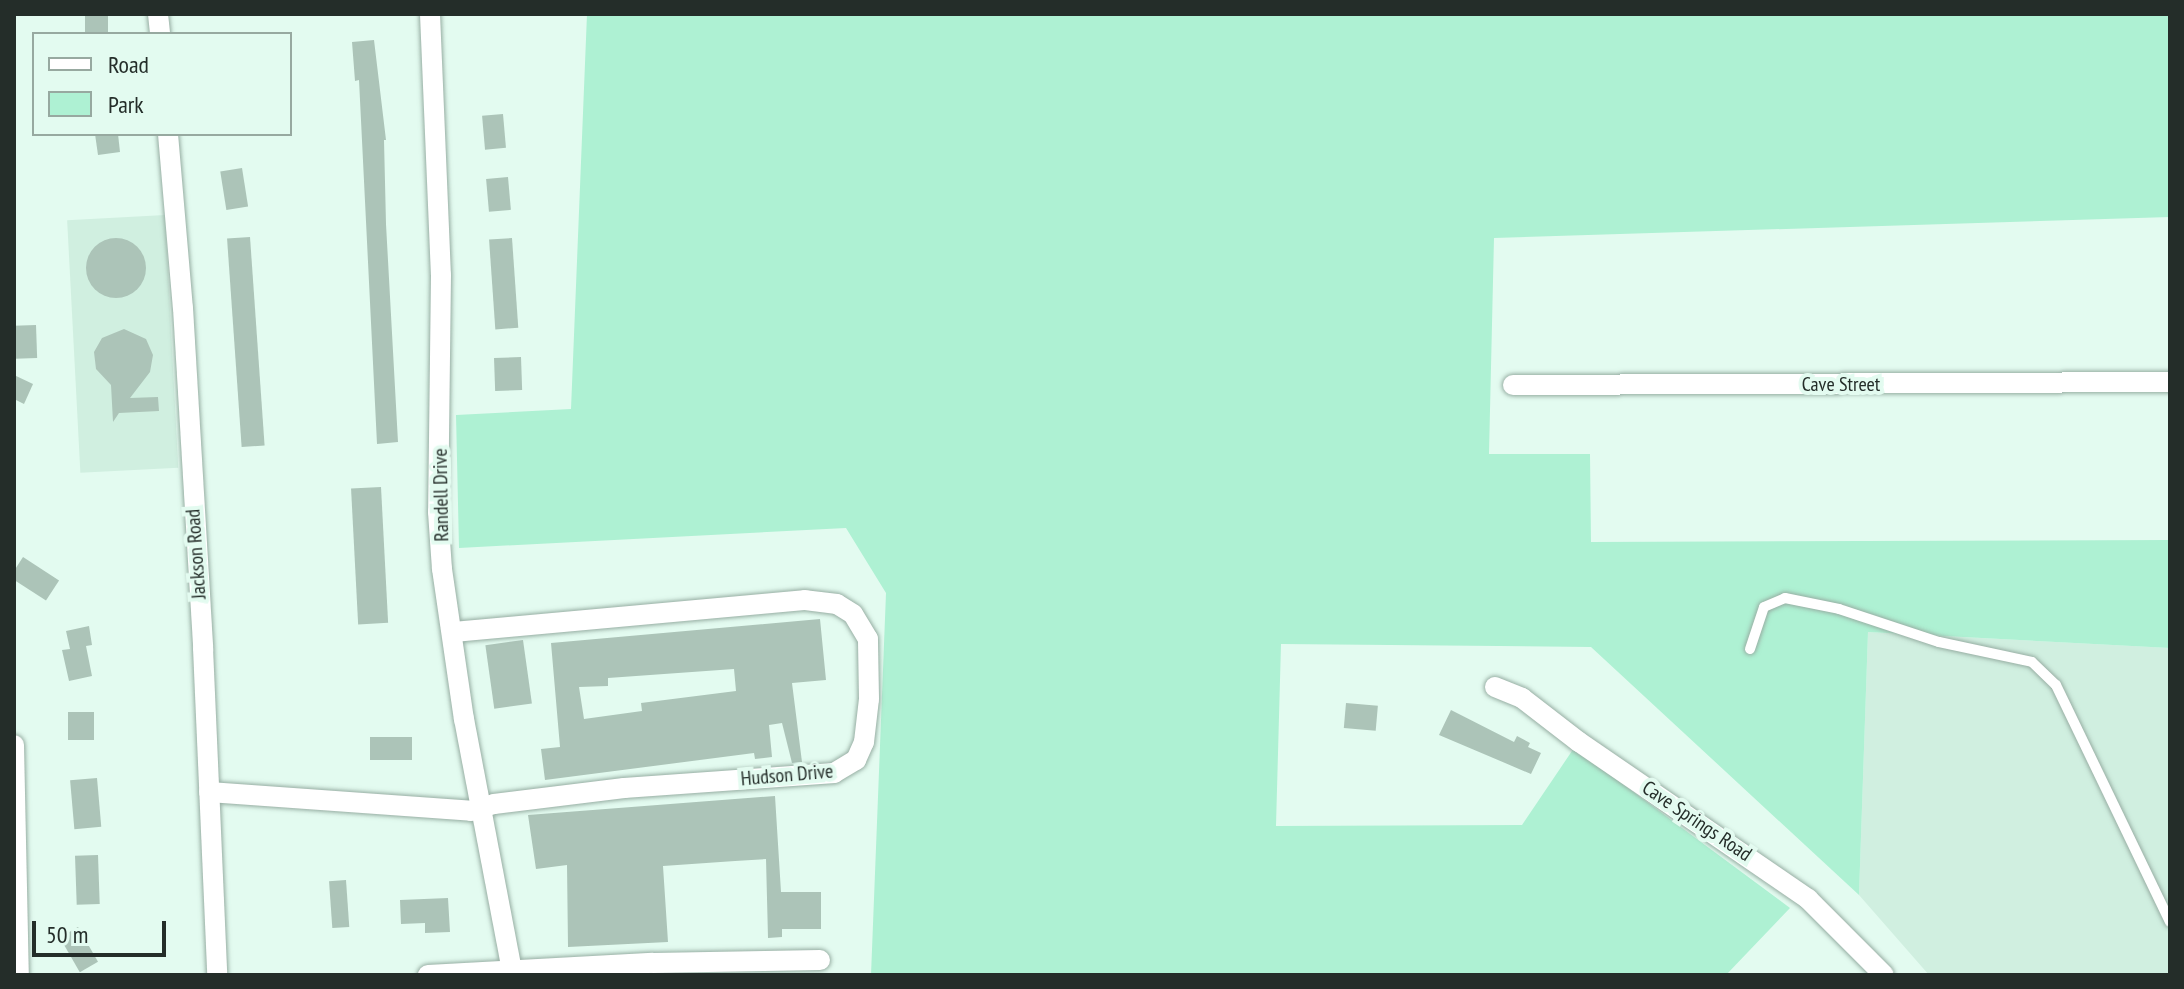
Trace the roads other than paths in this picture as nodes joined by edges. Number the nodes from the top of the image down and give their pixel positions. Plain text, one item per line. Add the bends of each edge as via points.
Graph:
1 (430, 14) edge
2 (168, 136) edge
3 (2170, 382) edge
4 (1513, 385) dead end
5 (452, 632) junction
6 (1750, 649) dead end
7 (1495, 687) dead end
8 (14, 745) edge
9 (209, 792) junction
10 (480, 808) junction
11 (2170, 922) edge
12 (810, 965) edge
13 (652, 969) edge
14 (513, 973) edge
15 (19, 975) edge
16 (217, 975) edge
17 (428, 975) edge
18 (1884, 975) edge

1 - 5 street, Randell Drive via 441,275 438,512
2 - 9 street, Jackson Road via 183,308
3 - 4 street, Cave Street
5 - 10 street, Randell Drive
5 - 10 street, Hudson Drive via 805,600 837,604 853,614 868,639 864,742 856,760 834,773 624,788
6 - 11 lane via 1764,607 1785,598 2032,662 2056,685
7 - 18 street, Cave Springs Road via 1522,698 1808,899
8 - 15 street
9 - 10 street, Hudson Drive via 461,811
9 - 16 street, Jackson Road
10 - 14 street, Randell Drive
12 - 13 street
13 - 14 street
14 - 17 street

